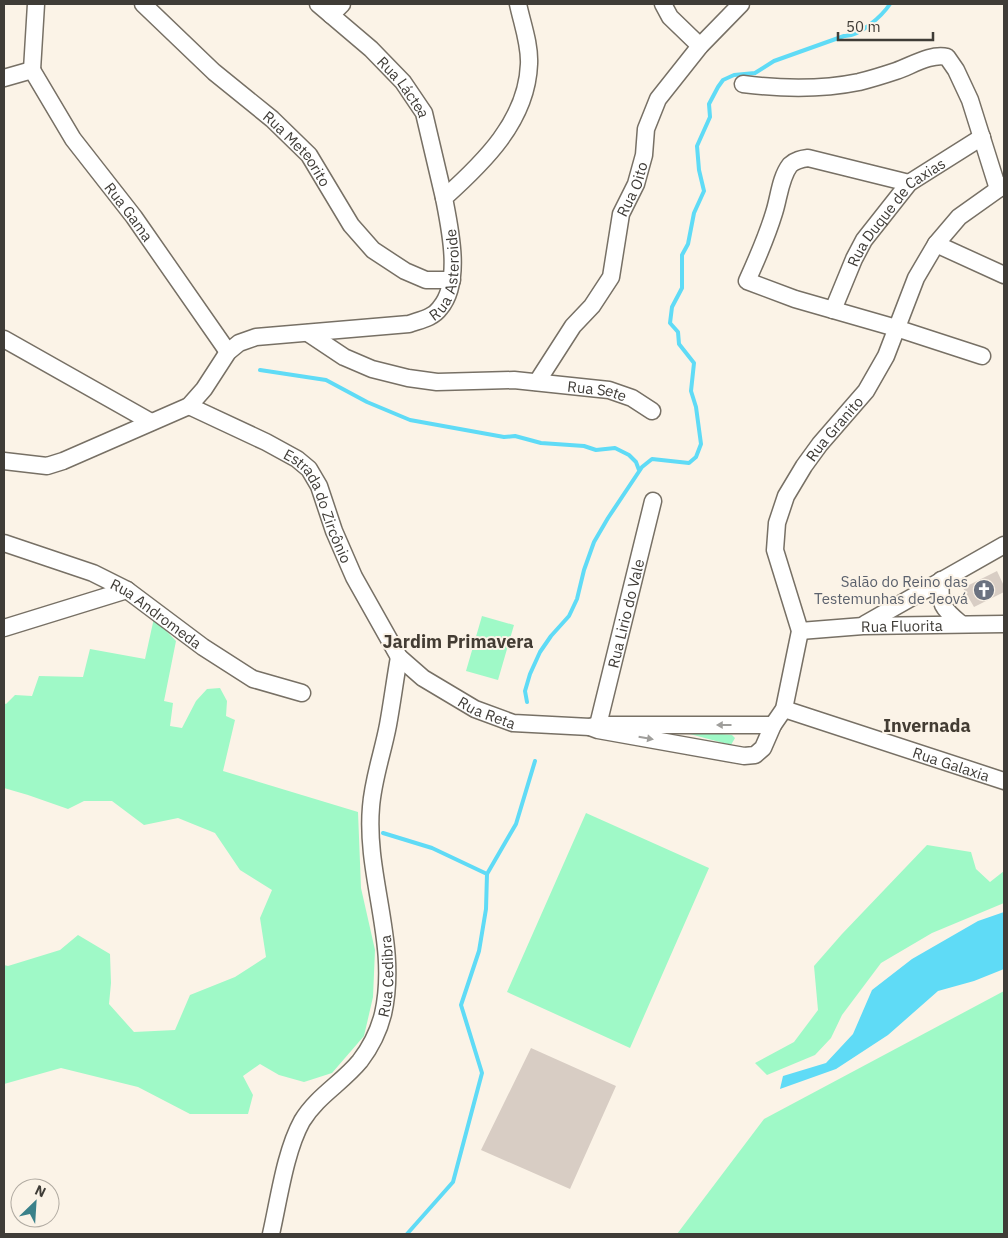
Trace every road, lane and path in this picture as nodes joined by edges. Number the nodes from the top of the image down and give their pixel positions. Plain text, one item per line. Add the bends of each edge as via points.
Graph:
1 (36, 4) edge
2 (143, 4) edge
3 (318, 4) edge
4 (518, 4) edge
5 (663, 4) edge
6 (741, 4) edge
7 (336, 9) edge
8 (700, 46) junction
9 (32, 70) junction
10 (4, 78) edge
11 (743, 84) dead end
12 (982, 137) junction
13 (909, 183) junction
14 (1001, 187) edge
15 (444, 198) junction
16 (936, 244) junction
17 (1004, 274) edge
18 (452, 280) junction
19 (833, 310) junction
20 (896, 328) junction
21 (308, 333) junction
22 (4, 339) edge
23 (228, 352) junction
24 (982, 356) dead end
25 (537, 382) junction
26 (189, 406) junction
27 (652, 411) dead end
28 (151, 422) junction
29 (4, 461) edge
30 (653, 501) dead end
31 (4, 543) edge
32 (1004, 545) edge
33 (941, 580) junction
34 (127, 590) junction
35 (960, 623) junction
36 (1004, 624) edge
37 (863, 626) junction
38 (4, 628) edge
39 (800, 631) junction
40 (399, 657) junction
41 (302, 693) dead end
42 (784, 708) junction
43 (773, 725) junction
44 (594, 726) junction
45 (1004, 780) edge
46 (271, 1234) edge

1 - 9 street
2 - 18 street, Rua Meteorito via 214,72 272,119 309,155 350,225 373,250 405,271 426,280
3 - 7 street, Rua Láctea
4 - 15 street via 529,63 516,114 497,146
5 - 8 street via 670,16
6 - 8 street, Rua Oito
7 - 15 street, Rua Láctea via 403,82 424,113
8 - 25 street, Rua Oito via 658,99 646,129 644,155 636,184 621,214 610,277
9 - 10 street
9 - 23 street, Rua Gama via 73,138 134,217
11 - 12 street via 806,88 859,82 934,56 947,57 970,100
12 - 13 street, Rua Duque de Caxias
12 - 14 street
13 - 19 street, Rua Duque de Caxias via 864,240
13 - 19 street via 808,158 791,164 785,174 775,211 747,281
14 - 16 street, Rua Granito via 959,217
15 - 18 street, Rua Asteroide via 453,260
16 - 17 street
16 - 20 street, Rua Granito via 916,278
18 - 21 street, Rua Asteroide via 447,298 432,316 409,324
19 - 20 street
20 - 24 street
20 - 39 street, Rua Granito via 886,356 866,391 804,466 786,496 777,523 775,550
21 - 23 street, Rua Asteroide via 256,337 239,343
21 - 25 street, Rua Sete via 344,357 372,369 408,378 438,382
22 - 28 street
23 - 26 street, Rua Asteroide via 204,390
25 - 27 street, Rua Sete via 621,393
26 - 28 street, Rua Asteroide
26 - 40 street, Estrada do Zircônio via 266,442 308,469 319,486 354,577
28 - 29 street, Rua Asteroide via 47,466
30 - 44 street, Rua Lirio do Vale
31 - 34 street, Rua Andromeda via 93,573
32 - 33 street
33 - 35 street via 942,604
33 - 37 street
34 - 38 street
34 - 41 street, Rua Andromeda via 203,647 253,679
35 - 36 street, Rua Fluorita
35 - 37 street, Rua Fluorita
37 - 39 street, Rua Fluorita
39 - 42 street, Rua Granito
40 - 44 street, Rua Reta via 423,678 475,710 513,723
40 - 46 street, Rua Cedibra via 371,807 372,854 388,972 383,1015 360,1061 321,1096 302,1121 293,1143
42 - 43 street, Rua Reta
42 - 45 street, Rua Galaxia
43 -> 44 street, Rua Reta
44 -> 43 street, Rua Reta via 598,730 744,756 754,755 763,748

